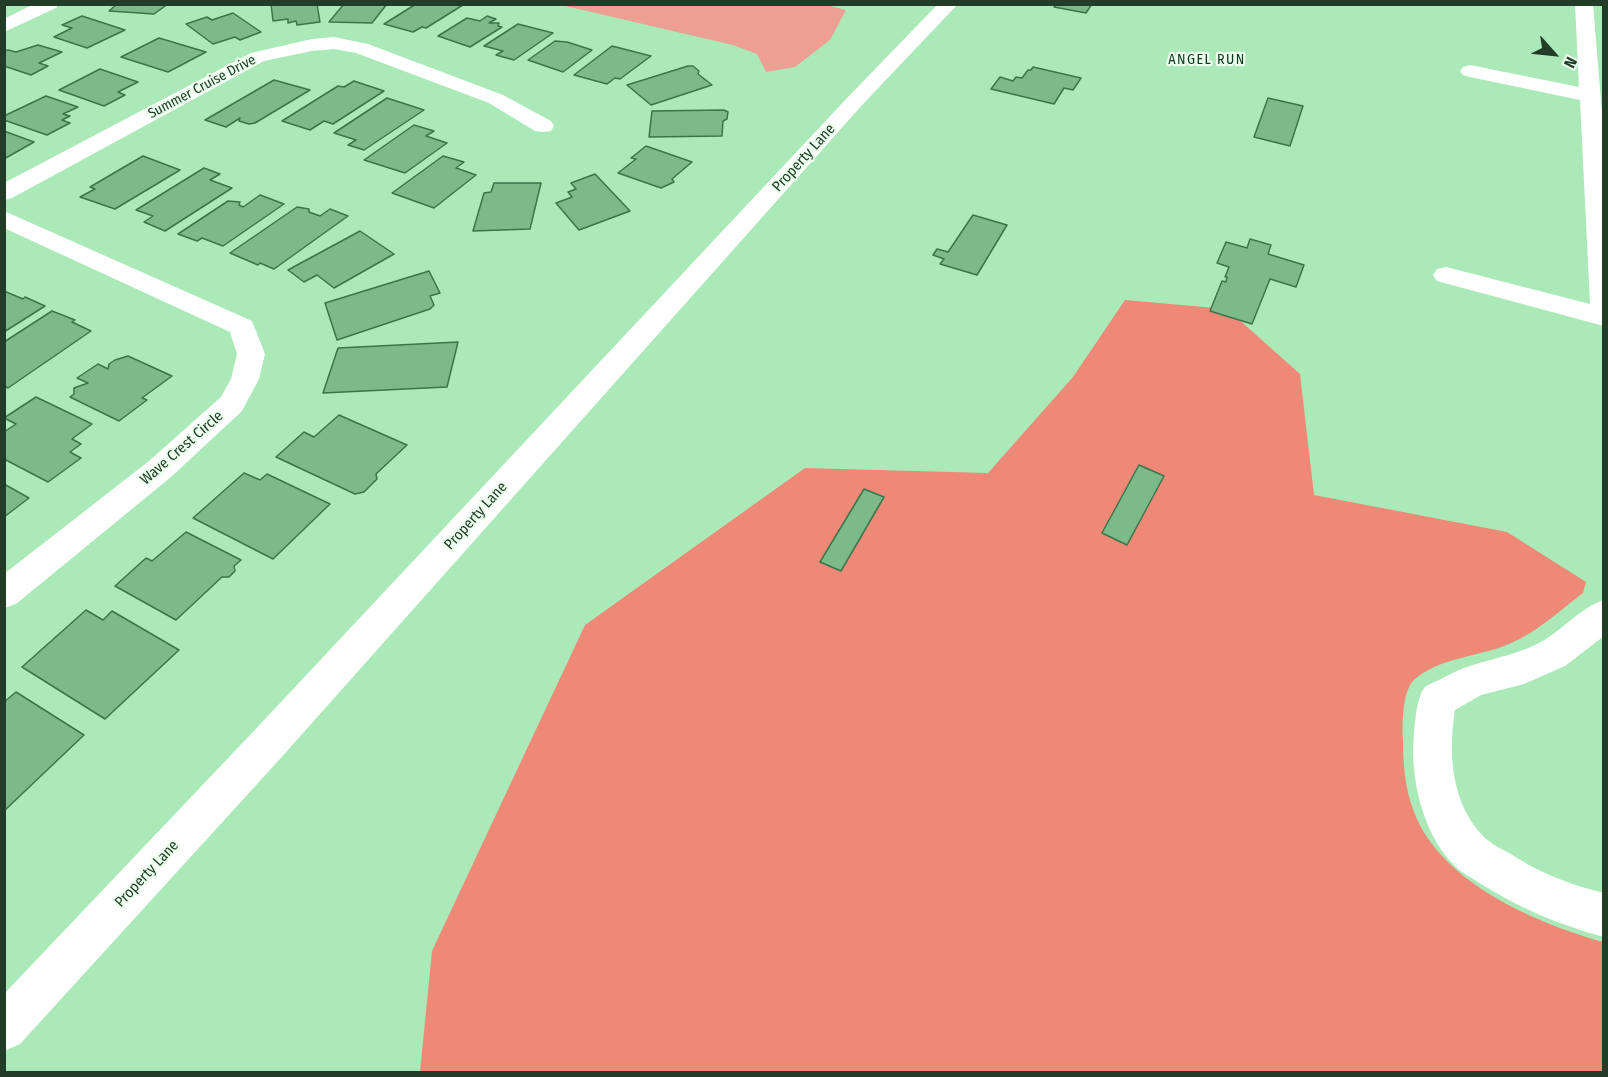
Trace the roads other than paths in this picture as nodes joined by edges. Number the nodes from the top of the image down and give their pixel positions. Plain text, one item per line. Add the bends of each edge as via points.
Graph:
1 (50, 4) edge
2 (948, 4) edge
3 (1584, 4) edge
4 (4, 26) edge
5 (1470, 70) dead end
6 (1590, 96) junction
7 (543, 126) dead end
8 (4, 193) edge
9 (4, 218) edge
10 (1446, 275) dead end
11 (1604, 317) edge
12 (4, 594) edge
13 (1604, 615) edge
14 (1604, 915) edge
15 (4, 1028) edge

1 - 4 street
2 - 15 street, Property Lane
3 - 6 street
5 - 6 street
6 - 11 street
7 - 8 street, Summer Cruise Drive via 496,99 361,48 334,43 312,45 258,57
9 - 12 street, Wave Crest Circle via 242,327 251,354 245,379 232,404 160,469
10 - 11 street
13 - 14 street via 1552,656 1524,668 1473,680 1438,700 1432,728 1434,775 1445,818 1469,852 1515,882 1551,899

